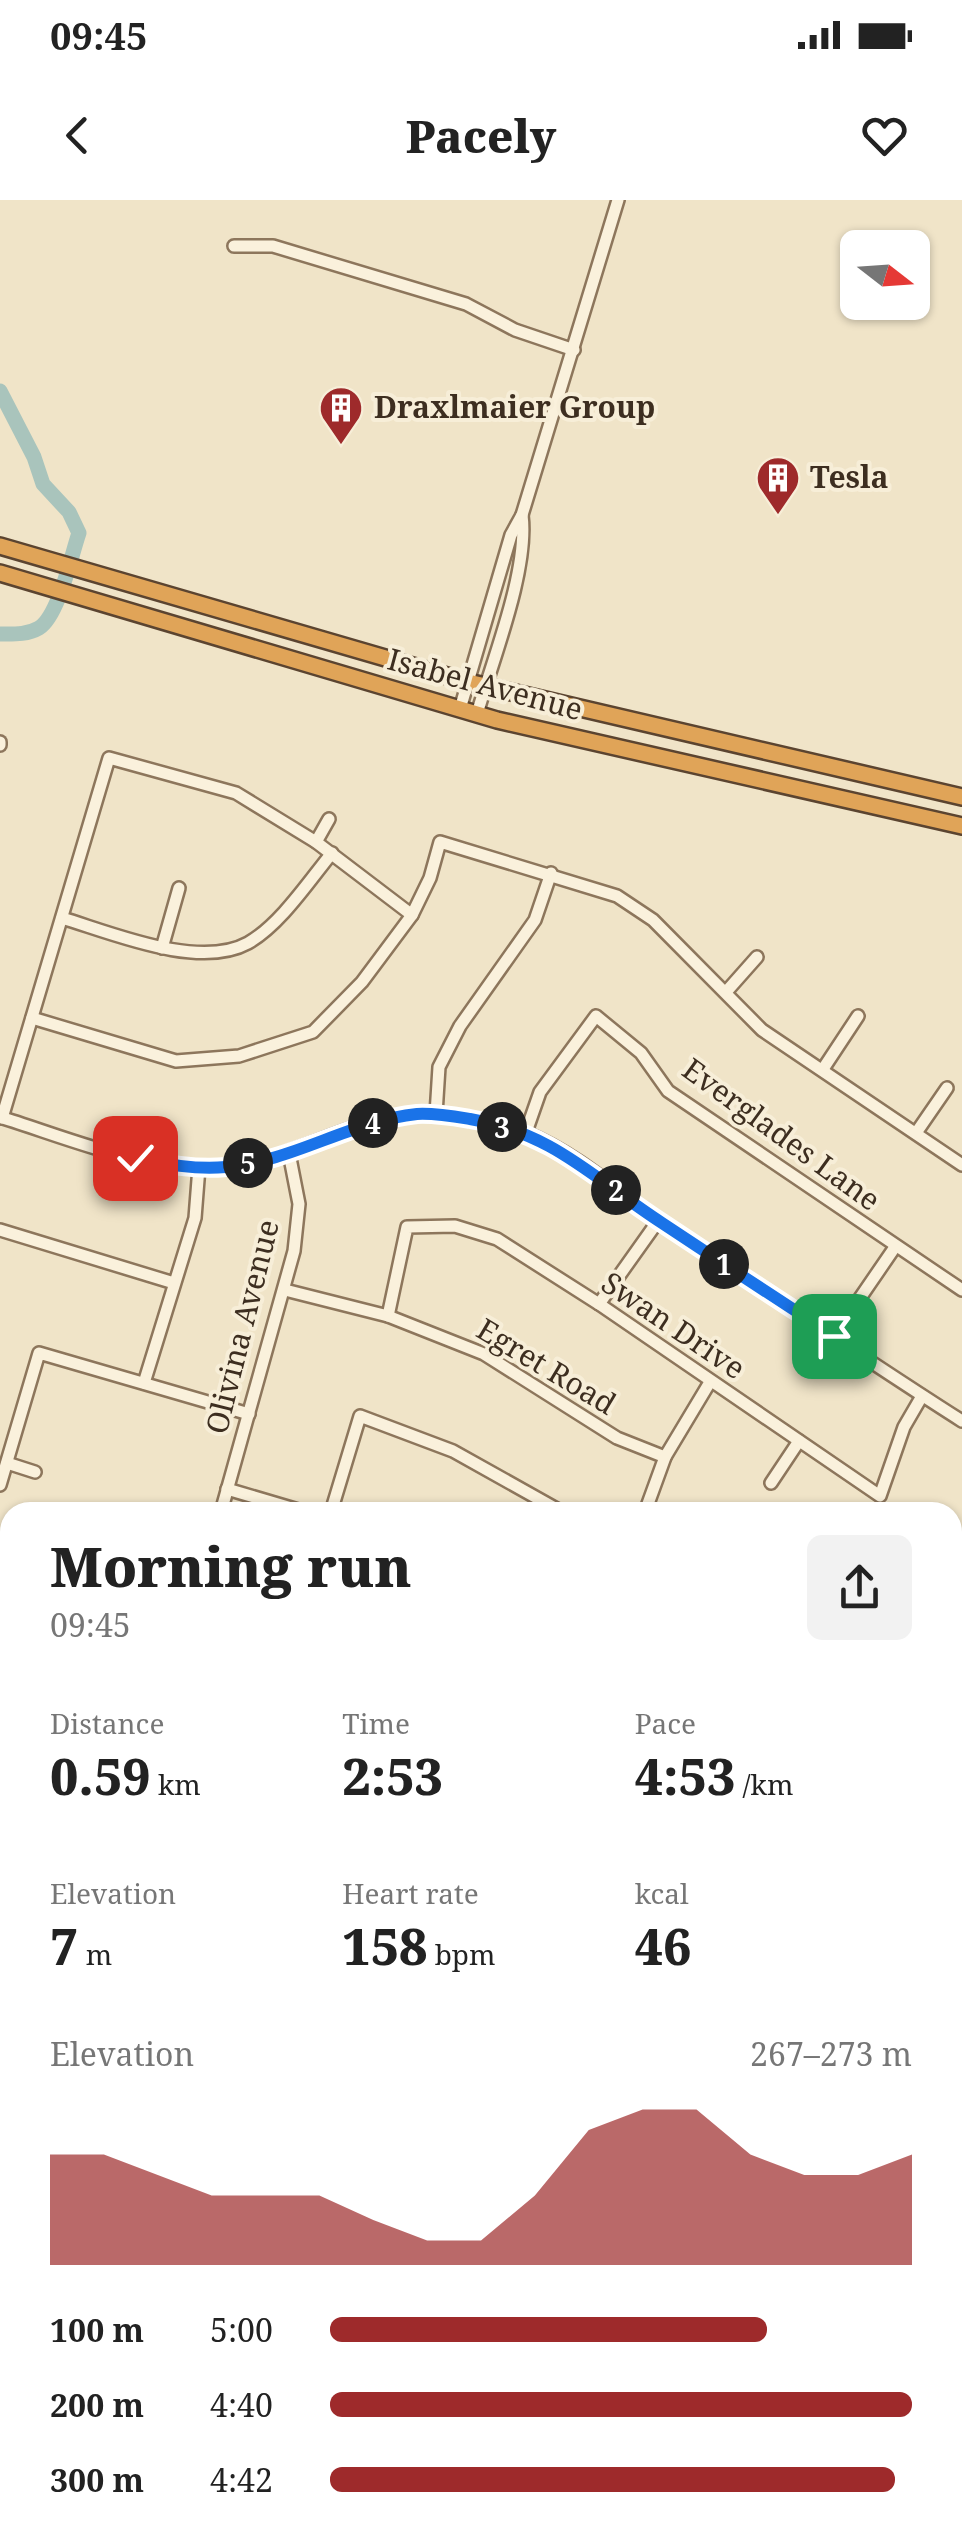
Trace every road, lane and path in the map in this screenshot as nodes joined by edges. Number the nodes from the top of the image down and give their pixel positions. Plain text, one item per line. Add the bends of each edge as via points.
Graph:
1 (618, 200) edge
2 (234, 246) dead end
3 (574, 350) junction
4 (522, 515) junction
5 (0, 546) edge
6 (0, 573) edge
7 (468, 682) junction
8 (486, 685) junction
9 (460, 710) junction
10 (477, 714) junction
11 (962, 797) edge
12 (329, 819) dead end
13 (962, 826) edge
14 (316, 842) junction
15 (332, 853) junction
16 (551, 873) junction
17 (178, 888) dead end
18 (412, 915) junction
19 (62, 918) junction
20 (162, 948) junction
21 (757, 958) dead end
22 (726, 992) junction
23 (858, 1016) dead end
24 (32, 1018) junction
25 (824, 1069) junction
26 (948, 1088) dead end
27 (436, 1114) junction
28 (1, 1118) edge
29 (526, 1132) junction
30 (916, 1133) junction
31 (290, 1153) junction
32 (962, 1165) edge
33 (200, 1167) junction
34 (658, 1221) junction
35 (0, 1230) edge
36 (895, 1247) junction
37 (174, 1283) junction
38 (284, 1290) junction
39 (962, 1290) edge
40 (599, 1304) junction
41 (388, 1316) junction
42 (834, 1336) junction
43 (710, 1382) junction
44 (144, 1383) junction
45 (922, 1396) junction
46 (249, 1414) junction
47 (962, 1421) edge
48 (800, 1441) junction
49 (665, 1457) junction
50 (7, 1463) junction
51 (34, 1472) dead end
52 (771, 1483) dead end
53 (0, 1484) edge
54 (228, 1489) junction
55 (224, 1502) edge
56 (272, 1502) edge
57 (334, 1502) edge
58 (544, 1502) edge
59 (649, 1502) edge

1 - 3 street
2 - 3 street via 273,246 466,304
3 - 4 street
4 - 7 street
4 - 8 street via 514,588
5 - 7 highway, Isabel Avenue
6 - 9 highway, Isabel Avenue
7 - 8 highway, Isabel Avenue
7 - 9 street
8 - 10 street
8 - 11 highway, Isabel Avenue
9 - 10 highway, Isabel Avenue
10 - 13 highway, Isabel Avenue
12 - 14 street
14 - 15 street
14 - 19 street via 236,793 110,758
15 - 18 street
15 - 20 street via 286,910 248,943 205,953
16 - 18 street via 440,842
16 - 22 street via 617,896 653,920
16 - 27 street via 535,920 439,1067
17 - 20 street
18 - 24 street via 362,982 313,1032 239,1056 176,1061
19 - 20 street
19 - 24 street
21 - 22 street
22 - 25 street via 762,1030
23 - 25 street
24 - 28 street
25 - 30 street
26 - 30 street
27 - 29 street
27 - 31 street via 344,1131
28 - 33 street via 135,1158
29 - 34 street via 568,1154
29 - 36 street, Everglades Lane via 540,1092 596,1016 641,1053 668,1092
30 - 32 street
31 - 33 street via 228,1168
31 - 38 street, Olivina Avenue via 299,1204
33 - 37 street via 195,1218
34 - 40 street
34 - 42 street
35 - 37 street
36 - 39 street, Everglades Lane
36 - 42 street
37 - 44 street
38 - 41 street, Egret Road
38 - 46 street, Olivina Avenue
40 - 41 street, Swan Drive via 497,1239 454,1226 407,1227
40 - 43 street, Swan Drive
41 - 49 street, Egret Road via 484,1354 617,1438
42 - 45 street
43 - 48 street, Swan Drive
43 - 49 street
44 - 46 street
44 - 50 street via 38,1353
45 - 47 street
45 - 48 street, Swan Drive via 880,1496
46 - 54 street, Olivina Avenue
48 - 52 street
49 - 59 street
50 - 51 street
50 - 53 street
54 - 55 street, Olivina Avenue
54 - 56 street
57 - 58 street via 360,1416 453,1451

